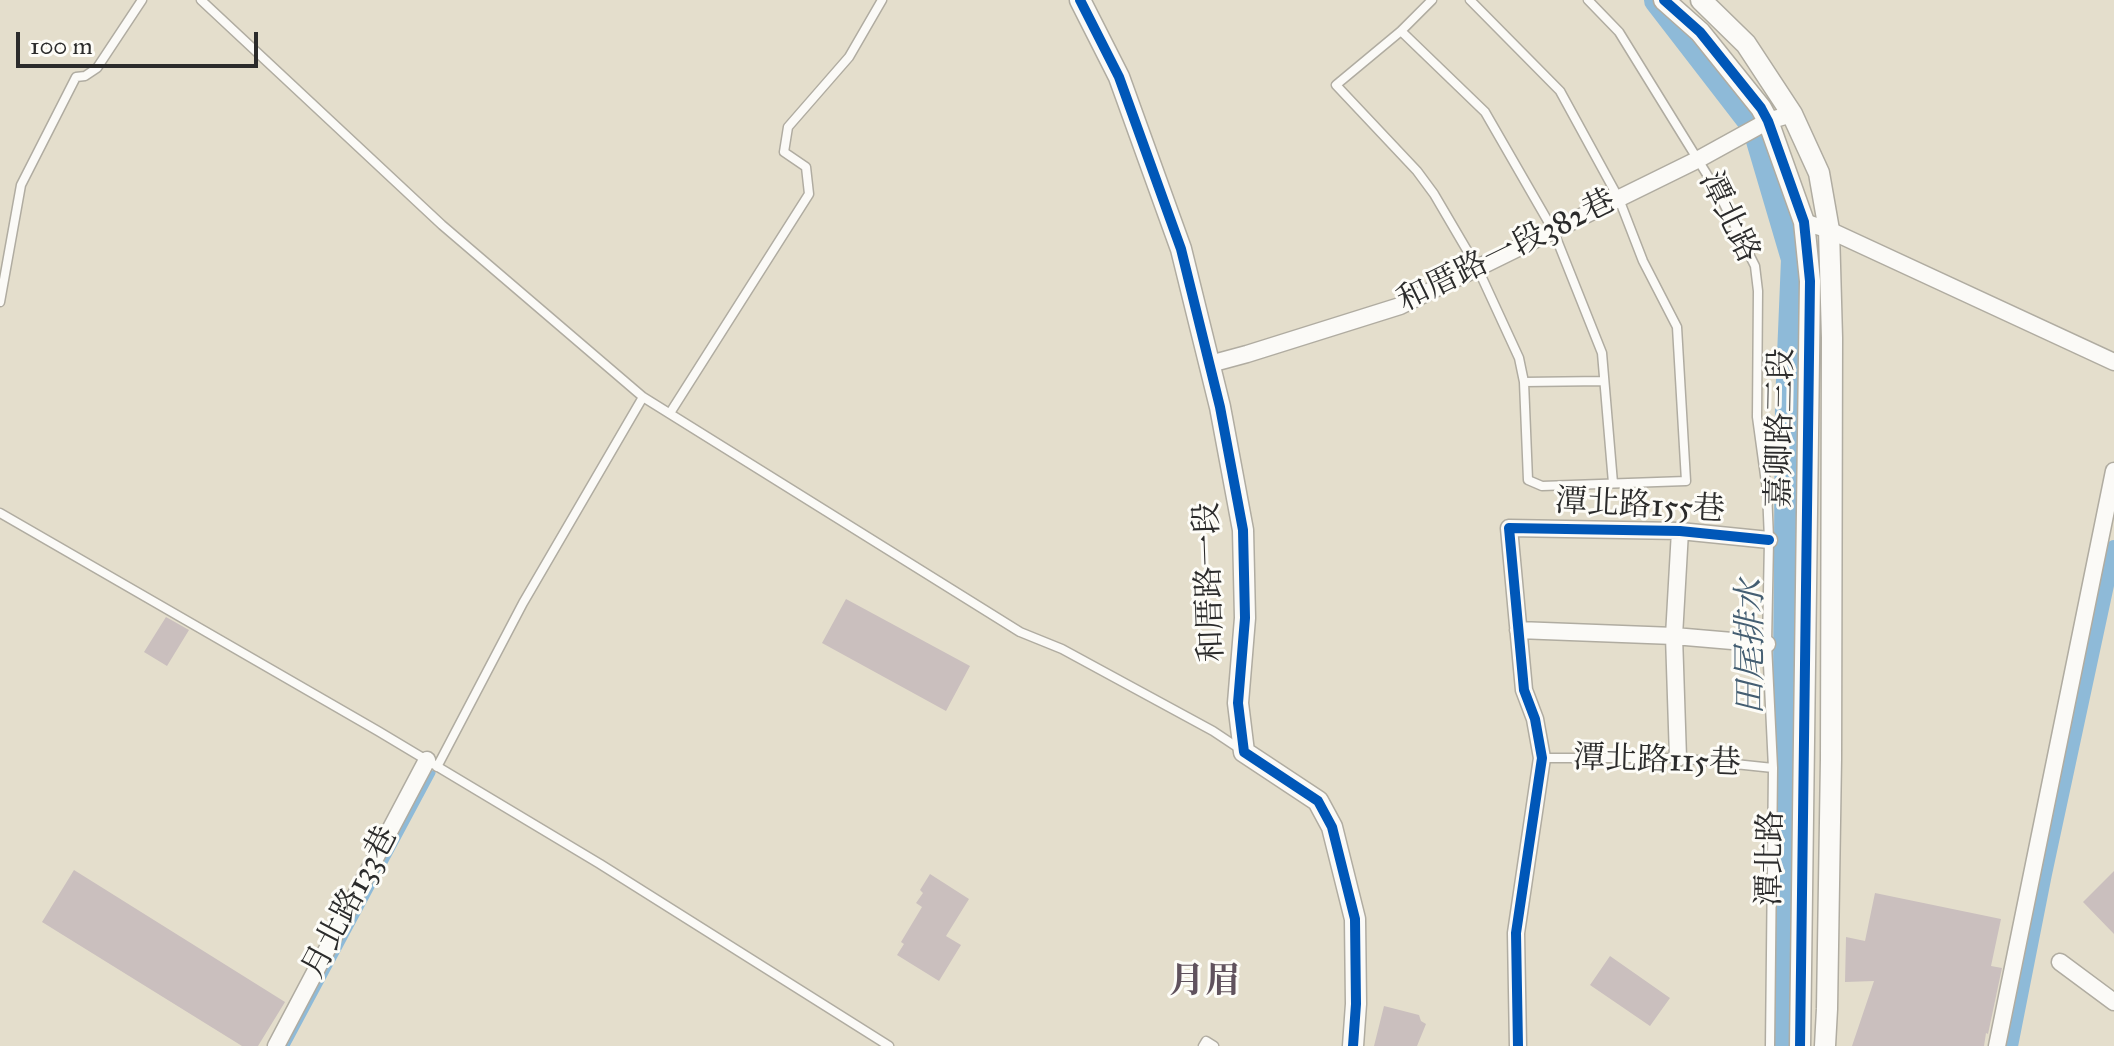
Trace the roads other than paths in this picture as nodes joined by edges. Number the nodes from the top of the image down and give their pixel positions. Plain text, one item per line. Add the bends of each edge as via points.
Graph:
1 (142, 0) edge
2 (201, 0) edge
3 (882, 0) edge
4 (1080, 0) edge
5 (1432, 0) edge
6 (1470, 0) edge
7 (1588, 0) edge
8 (1664, 0) edge
9 (1701, 0) edge
10 (1401, 31) junction
11 (1792, 114) junction
12 (1768, 121) junction
13 (1699, 159) junction
14 (1619, 199) junction
15 (1804, 222) junction
16 (1553, 230) junction
17 (1829, 230) junction
18 (1478, 269) junction
19 (0, 302) edge
20 (2114, 362) edge
21 (1210, 364) junction
22 (1604, 381) junction
23 (1524, 382) junction
24 (643, 397) junction
25 (670, 413) junction
26 (2114, 471) edge
27 (1613, 483) junction
28 (0, 513) edge
29 (1680, 531) junction
30 (1769, 540) junction
31 (1518, 630) junction
32 (1674, 636) junction
33 (1767, 644) junction
34 (1244, 752) junction
35 (1542, 758) junction
36 (1678, 758) junction
37 (432, 763) junction
38 (1773, 768) junction
39 (2060, 962) dead end
40 (2114, 1002) edge
41 (276, 1046) edge
42 (889, 1046) edge
43 (1203, 1046) edge
44 (1214, 1046) edge
45 (1353, 1046) edge
46 (1518, 1046) edge
47 (1770, 1046) edge
48 (1800, 1046) edge
49 (1825, 1046) edge
50 (1997, 1046) edge

1 - 19 lane via 97,68 76,77 21,185
2 - 24 lane via 442,225
3 - 25 lane via 849,57 788,127 784,152 806,167 809,194
4 - 21 street, 和厝路一段 via 1119,77 1171,220
5 - 10 lane
6 - 14 lane via 1560,91
7 - 13 lane, 潭北路 via 1619,32
8 - 12 street, 嘉卿路三段 via 1700,32
9 - 11 street, 嘉卿路三段 via 1746,44
10 - 16 lane via 1485,112
10 - 18 lane via 1336,85 1417,171
11 - 12 street, 和厝路一段382巷
11 - 17 street, 嘉卿路三段 via 1819,173
12 - 13 street, 和厝路一段382巷
12 - 15 street, 嘉卿路三段
13 - 14 street, 和厝路一段382巷
13 - 30 lane, 潭北路 via 1755,266 1757,417
14 - 16 street, 和厝路一段382巷
14 - 27 lane via 1677,327 1686,481
15 - 17 street
15 - 48 street, 嘉卿路三段 via 1810,297
16 - 18 street, 和厝路一段382巷
16 - 22 lane via 1602,353
17 - 20 street
17 - 49 street, 嘉卿路三段 via 1831,759
18 - 21 street, 和厝路一段382巷 via 1400,306
18 - 23 lane via 1519,358
21 - 34 street, 和厝路一段 via 1243,530 1245,618 1238,703
22 - 23 lane
22 - 27 lane
23 - 27 lane via 1528,480 1542,486
24 - 25 lane
24 - 37 lane
25 - 34 lane via 1020,632 1062,649
26 - 50 street
28 - 37 lane
29 - 30 street, 潭北路155巷
29 - 31 street, 潭北路155巷 via 1509,528
29 - 32 street
30 - 33 lane, 潭北路
31 - 32 street
31 - 35 street via 1524,690
32 - 33 street
32 - 36 street
33 - 38 lane, 潭北路
34 - 45 street via 1318,801 1332,827 1355,919
35 - 36 lane, 潭北路115巷
35 - 46 street via 1516,933
36 - 38 lane, 潭北路115巷
37 - 41 street, 月北路133巷
37 - 42 lane
38 - 47 lane, 潭北路
39 - 40 street
43 - 44 lane via 1206,1041

